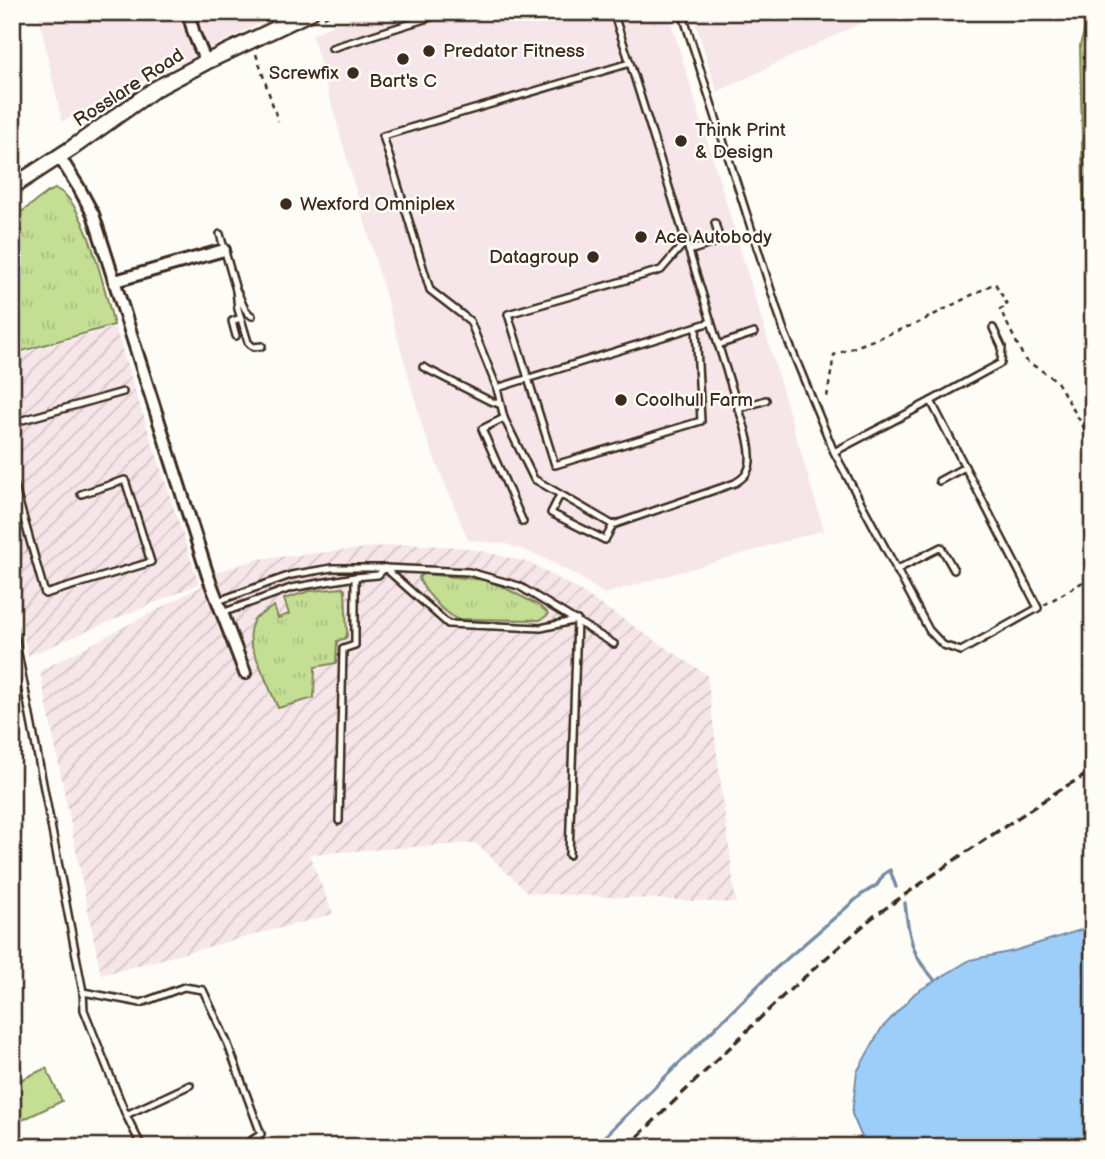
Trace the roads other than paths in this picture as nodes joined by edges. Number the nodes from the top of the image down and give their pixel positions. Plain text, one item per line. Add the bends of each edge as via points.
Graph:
1 (188, 12) edge
2 (447, 12) edge
3 (613, 12) edge
4 (682, 12) edge
5 (316, 15) edge
6 (332, 48) dead end
7 (206, 62) junction
8 (630, 63) junction
9 (59, 156) junction
10 (12, 187) edge
11 (715, 223) dead end
12 (220, 234) dead end
13 (686, 241) junction
14 (224, 250) junction
15 (689, 251) junction
16 (115, 281) junction
17 (236, 290) junction
18 (252, 316) dead end
19 (241, 318) junction
20 (711, 322) junction
21 (696, 327) junction
22 (993, 328) dead end
23 (754, 333) dead end
24 (236, 336) dead end
25 (718, 345) junction
26 (262, 346) dead end
27 (423, 367) dead end
28 (528, 378) junction
29 (497, 388) junction
30 (123, 392) dead end
31 (766, 400) dead end
32 (931, 401) junction
33 (499, 404) junction
34 (738, 409) junction
35 (503, 418) junction
36 (12, 423) edge
37 (834, 452) junction
38 (965, 467) junction
39 (12, 477) edge
40 (939, 481) dead end
41 (81, 494) dead end
42 (561, 495) junction
43 (523, 522) dead end
44 (612, 525) junction
45 (385, 568) junction
46 (896, 570) junction
47 (954, 570) dead end
48 (355, 577) junction
49 (218, 601) junction
50 (222, 613) junction
51 (576, 620) junction
52 (12, 622) edge
53 (614, 644) dead end
54 (245, 673) dead end
55 (340, 821) dead end
56 (569, 855) dead end
57 (83, 992) junction
58 (190, 1084) dead end
59 (126, 1115) junction
60 (142, 1147) edge
61 (242, 1147) edge

1 - 7 street
2 - 6 lane
3 - 8 lane
4 - 37 lane via 784,331
5 - 7 main road, Rosslare Road
7 - 9 main road, Rosslare Road via 155,89
8 - 13 lane
8 - 29 lane via 383,136 430,290 470,321
9 - 10 main road, Rosslare Road
9 - 16 street via 93,214
11 - 15 lane via 720,241
12 - 14 lane
13 - 15 lane
13 - 28 lane via 661,270 508,314
14 - 16 street
14 - 17 lane
15 - 20 lane
16 - 49 street
17 - 18 lane
17 - 19 lane
19 - 24 lane via 232,321
19 - 26 lane via 248,342
20 - 21 lane
20 - 25 lane
21 - 28 lane
21 - 28 lane via 701,421 555,465
22 - 32 lane via 1002,347 1001,363
23 - 25 lane
25 - 34 lane
27 - 33 lane
28 - 29 lane
29 - 33 lane
30 - 36 lane
31 - 34 lane
32 - 37 lane
32 - 38 lane
33 - 35 lane
34 - 44 lane via 751,463 746,475
35 - 42 lane via 534,480
35 - 43 lane via 482,429
37 - 46 lane
38 - 40 lane
38 - 46 lane via 1038,608 961,651 943,645 929,630
39 - 41 lane via 45,594 151,562 125,480
42 - 44 lane
42 - 44 lane via 551,513 605,540
45 - 48 lane via 378,575
45 - 49 lane via 332,568 291,575
45 - 51 lane via 469,572 519,586
45 - 51 lane via 448,624 541,628
46 - 47 lane via 941,547
48 - 50 lane via 291,588
48 - 55 lane via 355,645 343,649
49 - 50 street
50 - 54 street
51 - 53 lane
51 - 56 lane
52 - 57 lane
57 - 59 lane via 84,1010
57 - 61 lane via 141,1003 184,987 203,990 261,1134
58 - 59 lane
59 - 60 lane

